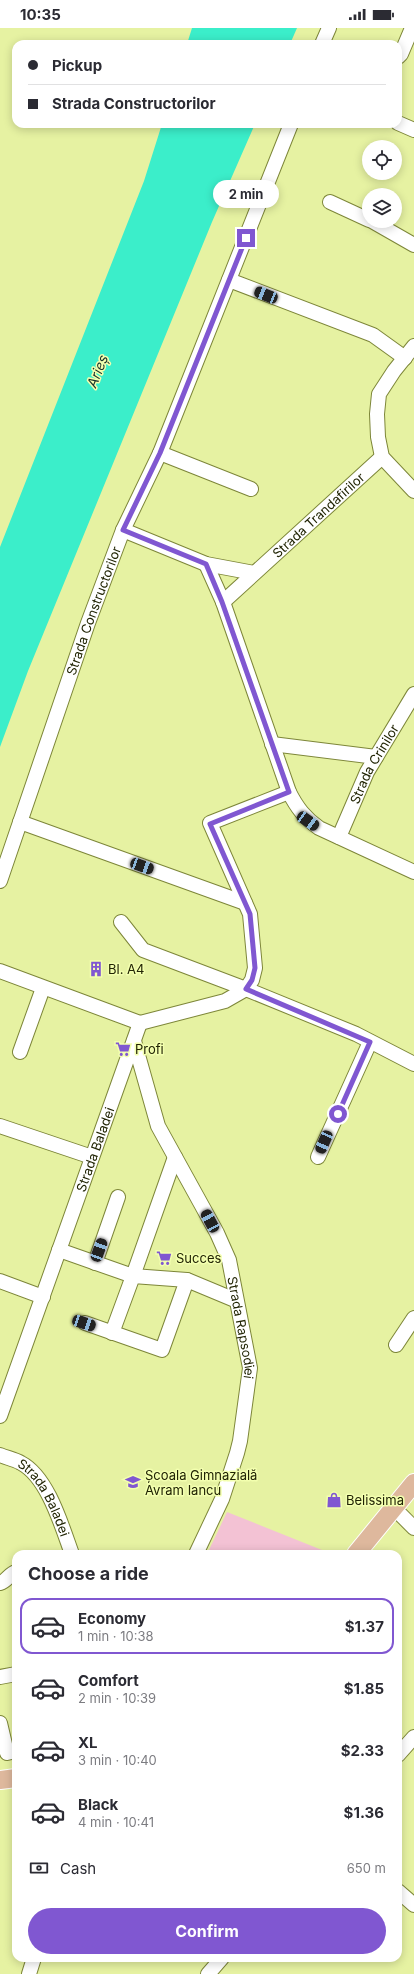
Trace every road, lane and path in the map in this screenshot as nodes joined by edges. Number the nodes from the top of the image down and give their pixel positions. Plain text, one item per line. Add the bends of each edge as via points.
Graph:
1 (329, 28) edge
2 (412, 28) edge
3 (324, 40) edge
4 (402, 52) edge
5 (402, 125) edge
6 (289, 128) edge
7 (414, 130) edge
8 (330, 202) dead end
9 (362, 217) edge
10 (384, 228) edge
11 (414, 245) edge
12 (229, 280) junction
13 (414, 346) edge
14 (405, 358) junction
15 (160, 453) junction
16 (382, 457) junction
17 (251, 489) dead end
18 (414, 490) edge
19 (123, 530) junction
20 (206, 564) junction
21 (254, 573) junction
22 (222, 602) junction
23 (414, 694) edge
24 (272, 744) junction
25 (376, 757) junction
26 (289, 792) junction
27 (20, 822) junction
28 (339, 837) junction
29 (414, 872) edge
30 (0, 881) edge
31 (245, 903) junction
32 (121, 922) dead end
33 (0, 971) edge
34 (43, 988) junction
35 (246, 989) junction
36 (140, 1023) junction
37 (134, 1041) junction
38 (370, 1042) junction
39 (20, 1052) dead end
40 (414, 1064) edge
41 (0, 1126) edge
42 (92, 1157) junction
43 (175, 1157) junction
44 (318, 1157) dead end
45 (118, 1197) dead end
46 (59, 1250) junction
47 (95, 1263) junction
48 (133, 1276) junction
49 (187, 1280) junction
50 (0, 1281) edge
51 (43, 1297) junction
52 (236, 1300) junction
53 (414, 1318) edge
54 (84, 1323) dead end
55 (112, 1333) junction
56 (396, 1345) dead end
57 (0, 1416) edge
58 (0, 1455) edge
59 (414, 1483) edge
60 (394, 1508) junction
61 (414, 1528) edge
62 (70, 1550) edge
63 (198, 1550) edge
64 (359, 1550) edge
65 (12, 1573) edge
66 (0, 1583) edge
67 (12, 1675) edge
68 (0, 1677) edge
69 (0, 1723) edge
70 (414, 1737) edge
71 (402, 1750) edge
72 (12, 1752) edge
73 (12, 1778) edge
74 (0, 1780) edge
75 (402, 1894) edge
76 (414, 1905) edge
77 (33, 1962) edge
78 (218, 1962) edge
79 (29, 1974) edge
80 (208, 1974) edge

1 - 3 street
2 - 4 street
5 - 7 street
6 - 12 street, Strada Constructorilor
8 - 9 street
10 - 11 street
12 - 14 street via 373,335
12 - 15 street, Strada Constructorilor
13 - 14 street
14 - 16 street via 380,394 377,414
15 - 17 street
15 - 19 street, Strada Constructorilor
16 - 18 street
16 - 21 street, Strada Trandafirilor
19 - 20 street
19 - 27 street, Strada Constructorilor via 88,623
20 - 21 street
20 - 22 street
21 - 22 street, Strada Trandafirilor
22 - 24 street
23 - 25 street, Strada Crinilor
24 - 25 street
24 - 26 street
25 - 28 street, Strada Crinilor
26 - 28 street via 298,810 308,821
26 - 31 street via 210,824
27 - 30 street, Strada Constructorilor
27 - 31 street
28 - 29 street
31 - 35 street via 250,914 255,968
32 - 35 street via 143,950
33 - 34 street
34 - 36 street
34 - 39 street
35 - 36 street via 225,1001
35 - 38 street
36 - 37 street, Strada Baladei
37 - 42 street, Strada Baladei
37 - 43 street, Strada Rapsodiei via 158,1126
38 - 40 street
38 - 44 street
41 - 42 street
42 - 46 street, Strada Baladei
43 - 48 street
43 - 52 street, Strada Rapsodiei via 229,1260
45 - 47 street
46 - 47 street
46 - 51 street, Strada Baladei
47 - 48 street
48 - 49 street
48 - 55 street
49 - 52 street
49 - 55 street via 162,1350
50 - 51 street
51 - 57 street, Strada Baladei
52 - 63 street, Strada Rapsodiei via 250,1368 240,1441 222,1499
53 - 56 street
54 - 55 street
58 - 62 street, Strada Baladei via 21,1463 40,1481 52,1503
59 - 60 main road
60 - 61 street
60 - 64 main road
65 - 66 street
67 - 68 street
69 - 72 street via 7,1753
70 - 71 street
73 - 74 main road
75 - 76 street
77 - 79 street
78 - 80 street

